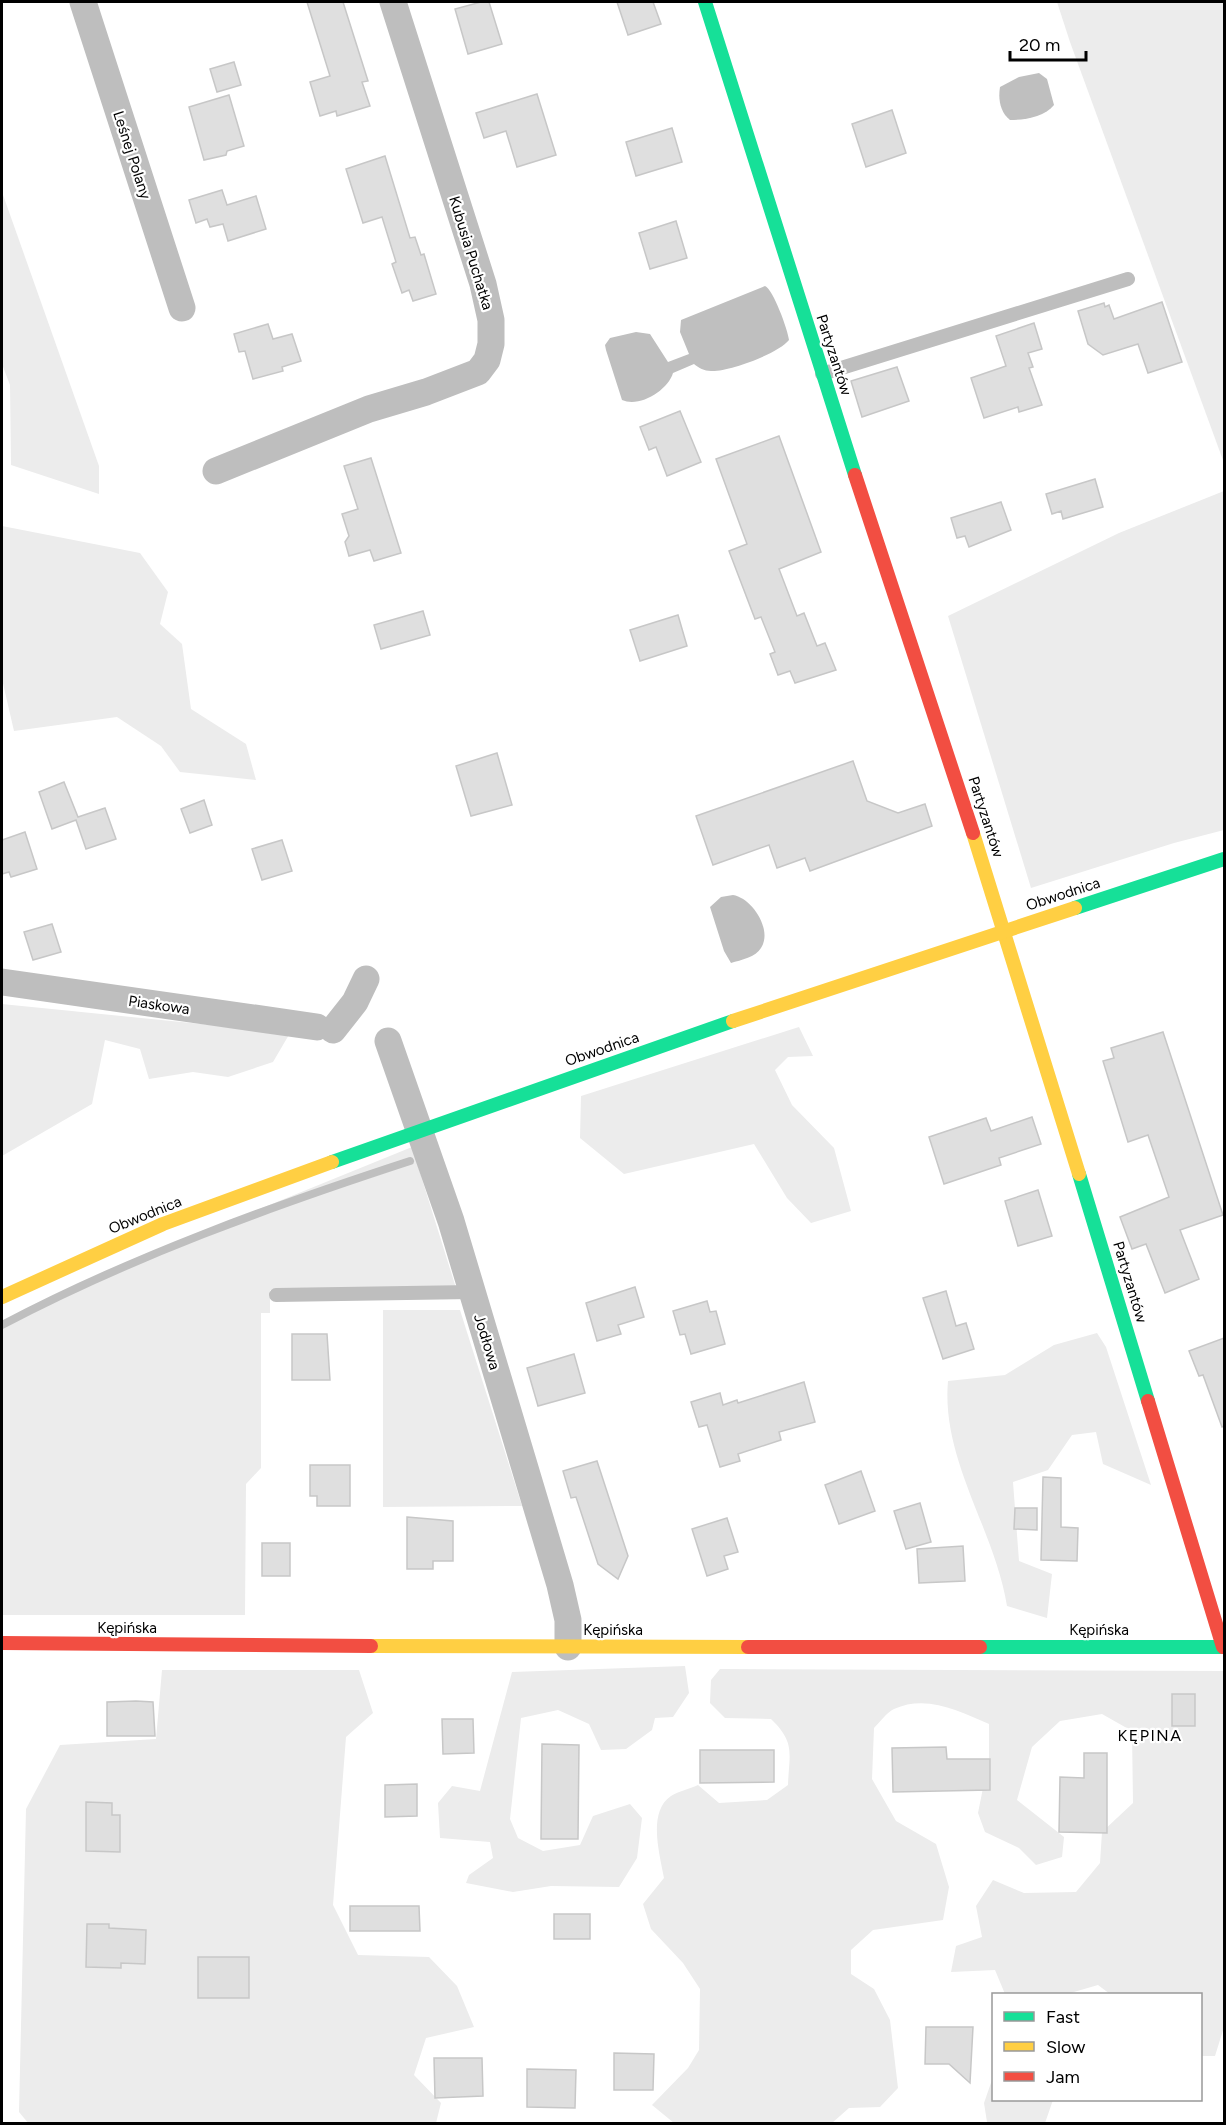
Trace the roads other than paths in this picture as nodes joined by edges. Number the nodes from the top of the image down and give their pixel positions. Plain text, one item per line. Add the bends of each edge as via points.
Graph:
1 (83, 2) edge
2 (393, 2) edge
3 (705, 2) edge
4 (1128, 279) dead end
5 (182, 308) dead end
6 (822, 374) junction
7 (216, 471) dead end
8 (1224, 859) edge
9 (1005, 930) junction
10 (366, 979) dead end
11 (2, 982) edge
12 (388, 1041) dead end
13 (421, 1130) junction
14 (472, 1292) junction
15 (276, 1295) dead end
16 (2, 1297) edge
17 (2, 1643) edge
18 (568, 1647) junction
19 (1224, 1647) edge

1 - 5 street, Leśnej Polany
2 - 7 street, Kubusia Puchatka via 483,284 491,320 487,360 478,372
3 - 6 street, Partyzantów
4 - 6 lane
6 - 9 street, Partyzantów
8 - 9 street, Obwodnica
9 - 13 street, Obwodnica
9 - 19 street, Partyzantów
10 - 11 street, Piaskowa via 355,1002 325,1029
12 - 13 street, Jodłowa
13 - 14 street, Jodłowa
13 - 16 street, Obwodnica via 163,1224
14 - 15 lane
14 - 18 street, Jodłowa via 560,1585 568,1620
17 - 18 street, Kępińska
18 - 19 street, Kępińska

